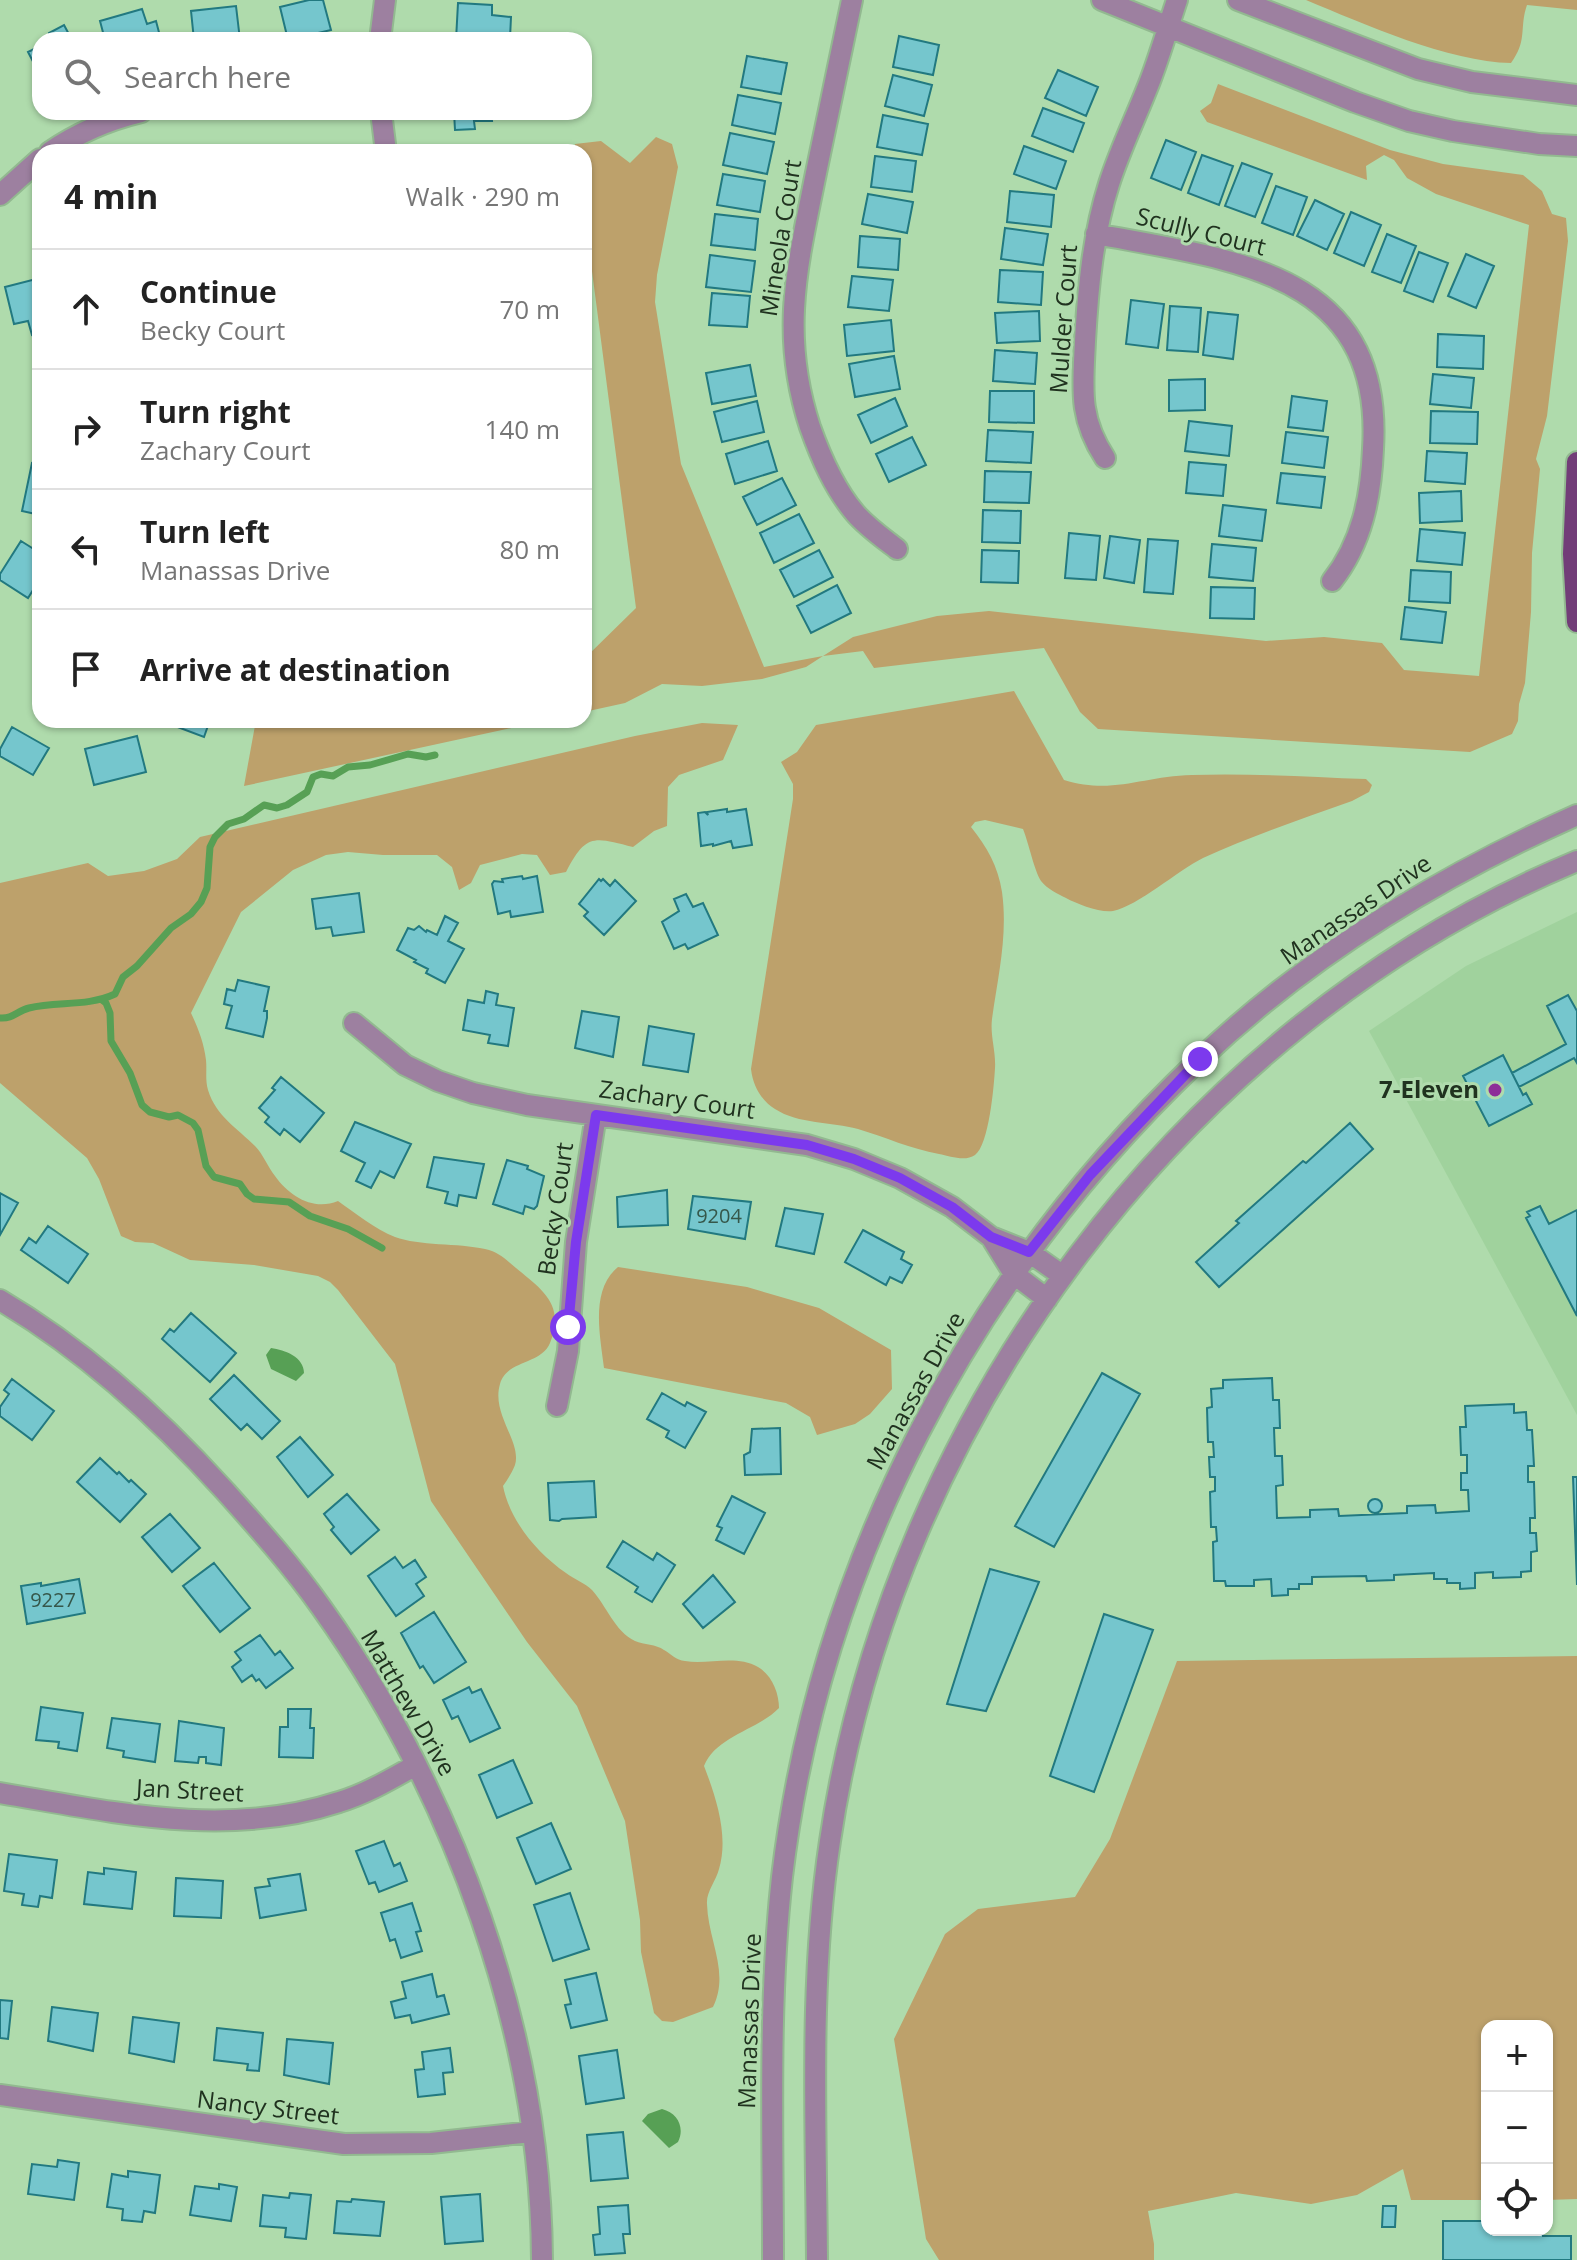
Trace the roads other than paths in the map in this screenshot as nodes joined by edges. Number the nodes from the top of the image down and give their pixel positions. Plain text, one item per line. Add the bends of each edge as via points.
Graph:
1 (385, 0) edge
2 (852, 0) edge
3 (1102, 0) edge
4 (1177, 0) edge
5 (1238, 0) edge
6 (1169, 25) junction
7 (381, 32) edge
8 (1577, 95) edge
9 (108, 120) edge
10 (382, 120) edge
11 (63, 144) edge
12 (385, 144) edge
13 (1577, 146) edge
14 (32, 168) edge
15 (0, 195) edge
16 (1096, 234) junction
17 (1105, 458) dead end
18 (1577, 462) edge
19 (897, 549) dead end
20 (1332, 581) dead end
21 (1577, 622) edge
22 (1577, 815) edge
23 (1577, 861) edge
24 (354, 1023) dead end
25 (596, 1115) junction
26 (991, 1237) junction
27 (1029, 1252) junction
28 (1014, 1274) junction
29 (1063, 1276) junction
30 (1047, 1299) junction
31 (0, 1300) edge
32 (557, 1406) dead end
33 (416, 1765) junction
34 (0, 1793) edge
35 (0, 2095) edge
36 (531, 2132) junction
37 (542, 2260) edge
38 (773, 2260) edge
39 (817, 2260) edge

1 - 7 street
2 - 19 street, Mineola Court via 799,259 792,316 794,359 818,450 838,490 857,516
3 - 6 street
4 - 6 street, Mulder Court
5 - 8 street via 1418,69 1472,82
6 - 13 street via 1409,121
6 - 16 street, Mulder Court via 1109,184
9 - 11 street
10 - 12 street
14 - 15 street
16 - 17 street, Mulder Court via 1083,400 1085,419
16 - 20 street, Scully Court via 1232,261 1303,293 1333,314 1346,331 1361,355 1373,397 1373,454 1358,538
18 - 21 main road
22 - 27 street, Manassas Drive via 1479,861 1404,905 1272,998 1151,1108
23 - 29 street via 1451,924 1303,1024 1246,1071 1178,1140
24 - 25 street, Zachary Court via 405,1065 438,1081 527,1105
25 - 26 street, Zachary Court via 807,1145 854,1159 952,1207
25 - 32 street, Becky Court
26 - 27 street, Zachary Court
26 - 28 street, Zachary Court
27 - 28 street, Manassas Drive
27 - 29 street, Zachary Court
28 - 30 street, Zachary Court
28 - 38 street, Manassas Drive via 938,1393 904,1460 849,1587 810,1722 783,1876 776,1955
29 - 30 street
30 - 39 street via 973,1414 938,1483 881,1631 842,1769 821,1919 816,2006
31 - 33 street, Matthew Drive via 118,1386 257,1526 321,1607
33 - 34 street, Jan Street via 341,1802 237,1822 134,1815
33 - 36 street, Matthew Drive via 451,1836 504,1990
35 - 36 street, Nancy Street via 344,2144 431,2143
36 - 37 street, Matthew Drive

